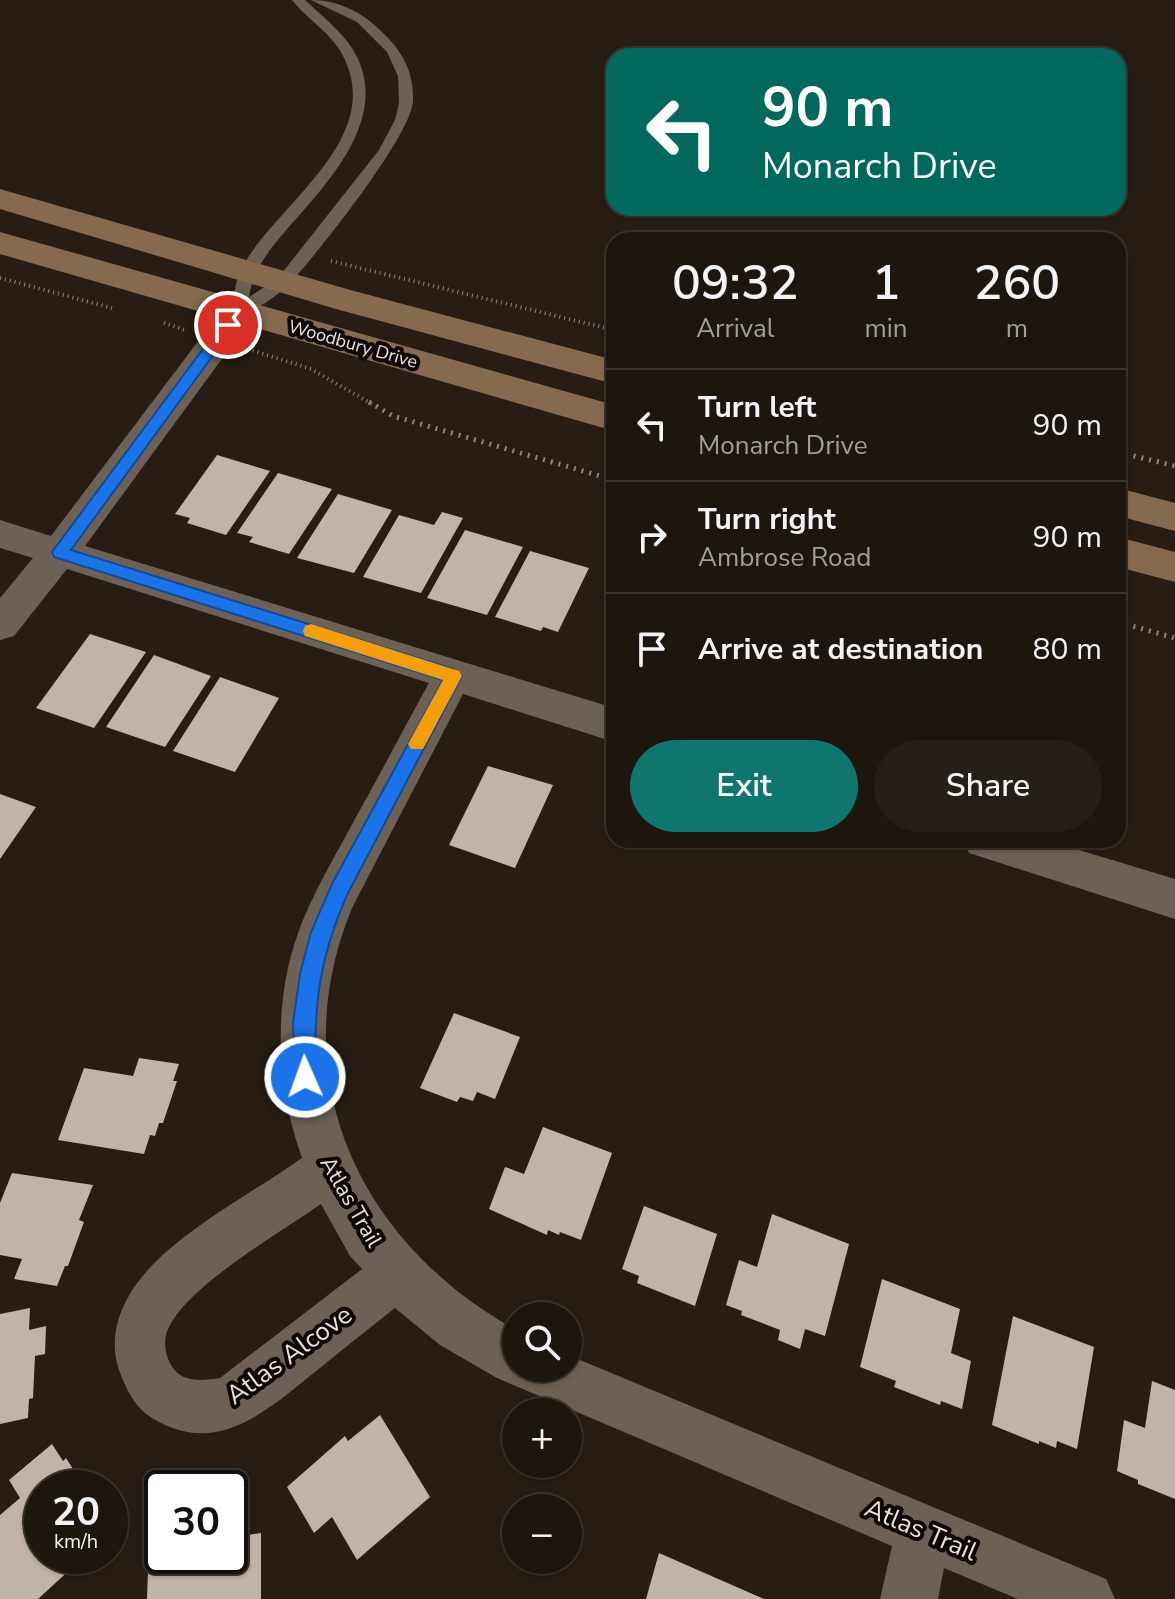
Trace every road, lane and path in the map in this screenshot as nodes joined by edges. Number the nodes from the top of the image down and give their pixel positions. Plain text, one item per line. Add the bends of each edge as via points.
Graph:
1 (298, 0) edge
2 (317, 0) edge
3 (0, 199) edge
4 (0, 243) edge
5 (248, 271) junction
6 (0, 278) edge
7 (283, 282) junction
8 (239, 311) junction
9 (126, 312) dead end
10 (261, 354) dead end
11 (606, 370) edge
12 (606, 416) edge
13 (1126, 454) edge
14 (1175, 466) edge
15 (606, 478) edge
16 (1126, 504) edge
17 (1175, 517) edge
18 (0, 534) edge
19 (60, 552) junction
20 (1126, 554) edge
21 (1175, 567) edge
22 (1126, 624) edge
23 (0, 625) edge
24 (1175, 638) edge
25 (453, 676) junction
26 (606, 723) edge
27 (1010, 848) edge
28 (1175, 899) edge
29 (327, 1170) junction
30 (395, 1276) junction
31 (502, 1352) edge
32 (569, 1382) edge
33 (923, 1531) junction
34 (909, 1599) edge
35 (1086, 1599) edge

1 - 5 lane via 351,59 358,89 356,120 335,162
2 - 7 lane via 355,15 385,40 405,76 406,103 385,151
3 - 5 main road, Woodbury Drive
4 - 8 main road, Woodbury Drive
5 - 7 main road, Woodbury Drive
5 - 8 lane
6 - 9 path
7 - 8 lane
7 - 11 main road, Woodbury Drive
8 - 12 main road, Woodbury Drive
8 - 19 street
10 - 15 path via 311,369 402,419
13 - 14 path
16 - 17 main road
18 - 19 street
19 - 23 street
19 - 25 street
20 - 21 main road
22 - 24 path
25 - 26 street
25 - 29 street, Atlas Trail via 339,890 309,974 303,1023 305,1077
27 - 28 street
29 - 30 street, Atlas Trail
29 - 30 street, Atlas Alcove via 176,1275 143,1322 138,1349 145,1374 158,1393 175,1403 222,1405
30 - 31 street, Atlas Trail via 464,1334
32 - 33 street, Atlas Trail
33 - 34 street
33 - 35 street, Atlas Trail

